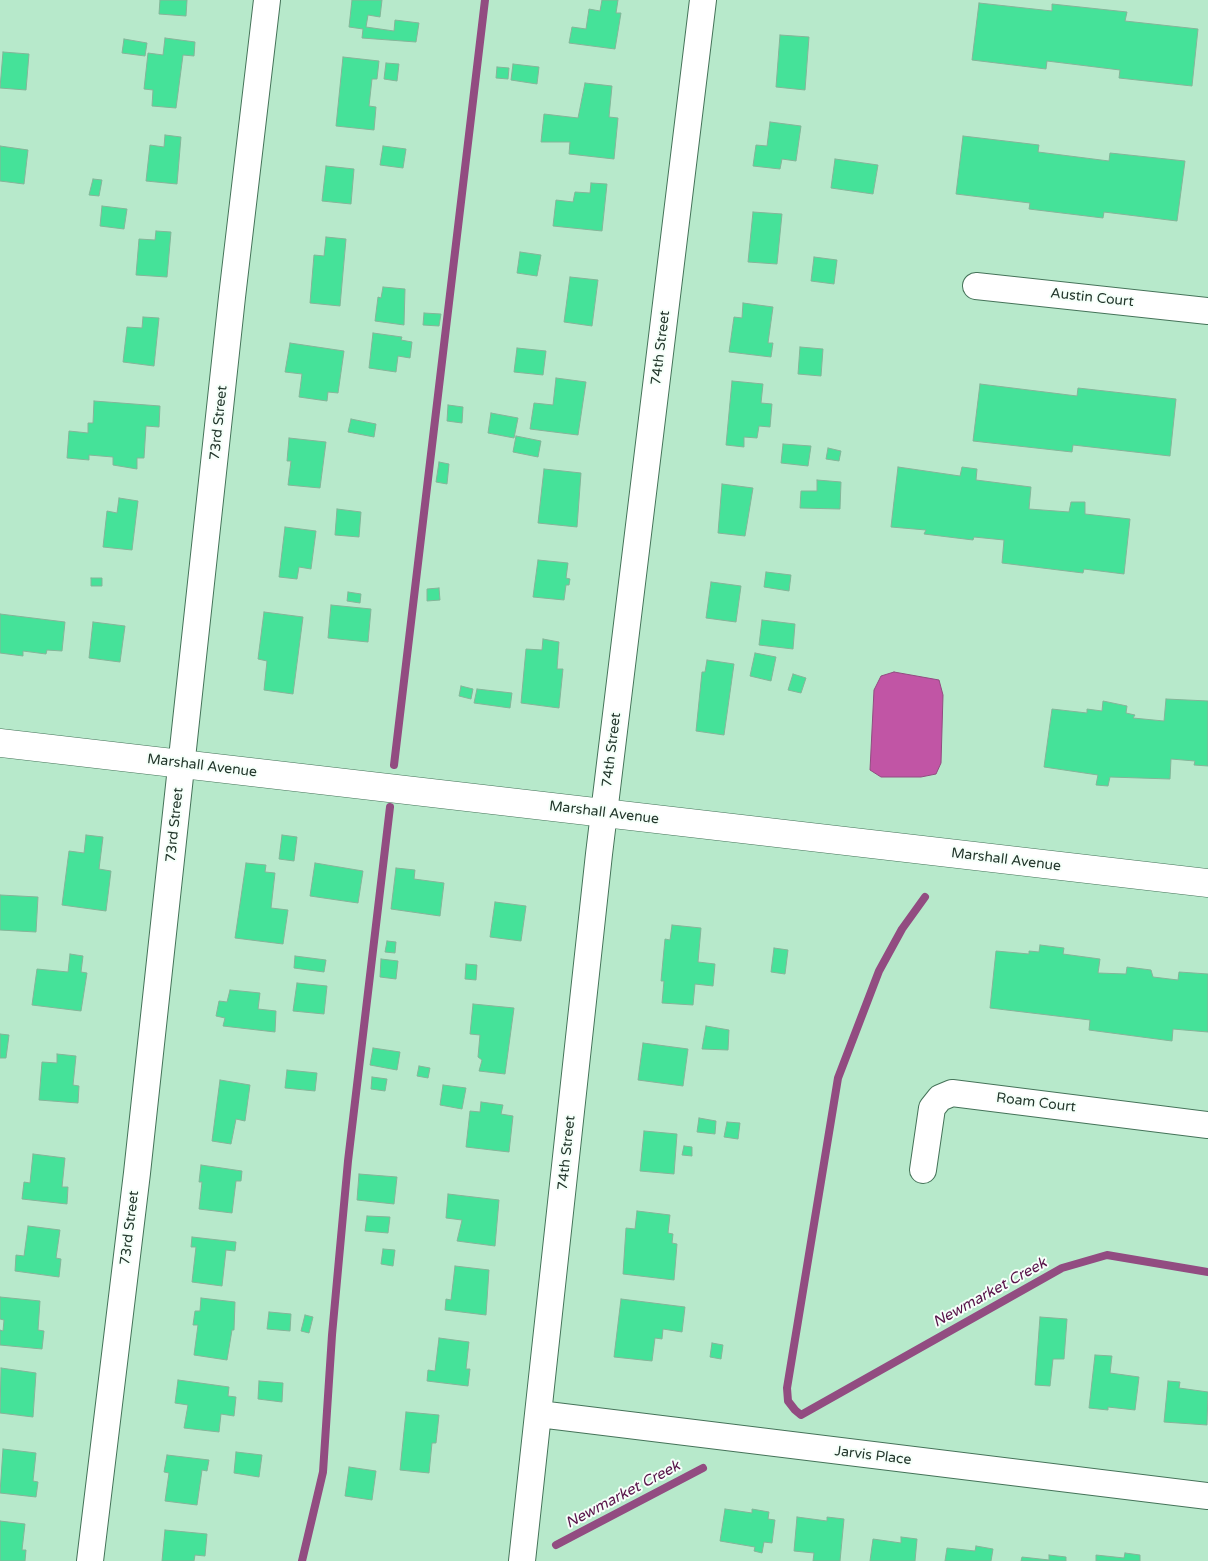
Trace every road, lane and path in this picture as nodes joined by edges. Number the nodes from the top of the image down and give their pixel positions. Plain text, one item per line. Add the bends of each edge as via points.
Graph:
1 (267, 0) edge
2 (703, 0) edge
3 (976, 286) dead end
4 (1208, 311) edge
5 (0, 743) edge
6 (182, 764) junction
7 (604, 813) junction
8 (1208, 884) edge
9 (1208, 1125) edge
10 (923, 1170) dead end
11 (539, 1414) junction
12 (1208, 1496) edge
13 (90, 1561) edge
14 (522, 1561) edge

1 - 6 street, 73rd Street
2 - 7 street, 74th Street
3 - 4 street, Austin Court
5 - 6 street, Marshall Avenue
6 - 7 street, Marshall Avenue
6 - 13 street, 73rd Street
7 - 8 street, Marshall Avenue
7 - 11 street, 74th Street
9 - 10 street, Roam Court via 952,1093 940,1098 932,1108
11 - 12 street, Jarvis Place
11 - 14 street, 74th Street

